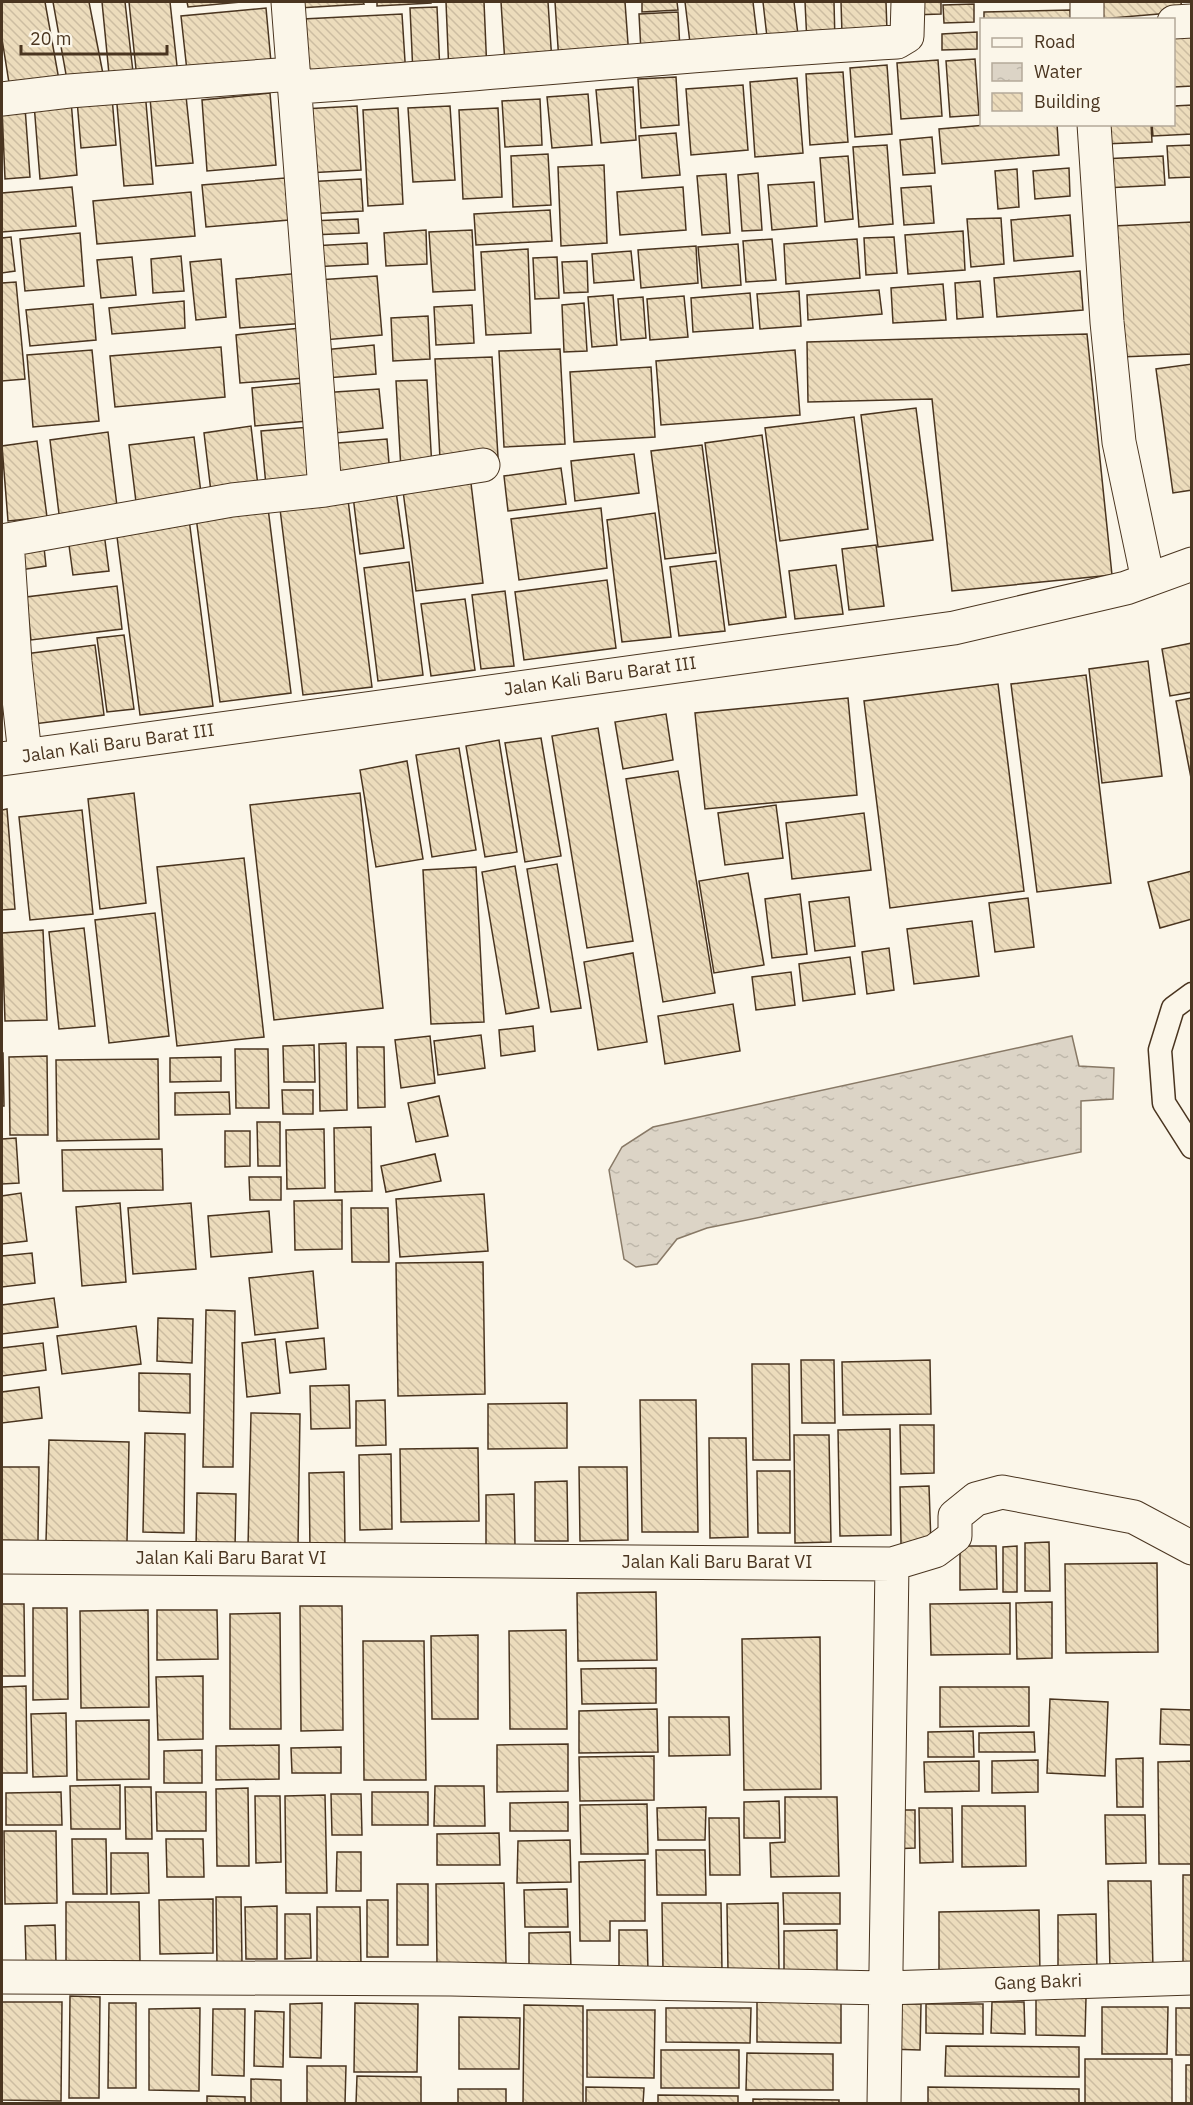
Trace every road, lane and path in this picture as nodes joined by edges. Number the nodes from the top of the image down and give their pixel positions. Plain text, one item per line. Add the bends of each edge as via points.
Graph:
1 (288, 2) edge
2 (908, 2) edge
3 (1087, 2) edge
4 (1087, 18) edge
5 (1191, 21) edge
6 (1175, 22) edge
7 (294, 80) junction
8 (2, 99) edge
9 (1094, 126) edge
10 (483, 465) dead end
11 (326, 490) junction
12 (4, 541) edge
13 (1191, 564) edge
14 (1148, 580) junction
15 (13, 757) edge
16 (1191, 994) edge
17 (1191, 1147) edge
18 (1191, 1548) edge
19 (2, 1557) edge
20 (892, 1564) junction
21 (2, 1977) edge
22 (1191, 1978) edge
23 (885, 1988) junction
24 (884, 2103) edge

1 - 7 street
2 - 7 street via 907,36 897,42 696,54 493,74
3 - 4 street
5 - 6 street
7 - 8 street via 69,91
7 - 11 street
9 - 14 street via 1119,442
10 - 11 street
11 - 12 street via 220,502
12 - 15 street via 15,662
13 - 14 street, Jalan Kali Baru Barat III
14 - 15 street, Jalan Kali Baru Barat III via 954,628
16 - 17 lane via 1173,1008 1160,1050 1164,1103
18 - 20 street, Jalan Kali Baru Barat VI via 1134,1517 1002,1492 976,1498 955,1516 955,1536 935,1551
19 - 20 street, Jalan Kali Baru Barat VI
20 - 23 street
21 - 23 street, Gang Bakri via 451,1979
22 - 23 street, Gang Bakri
23 - 24 street

